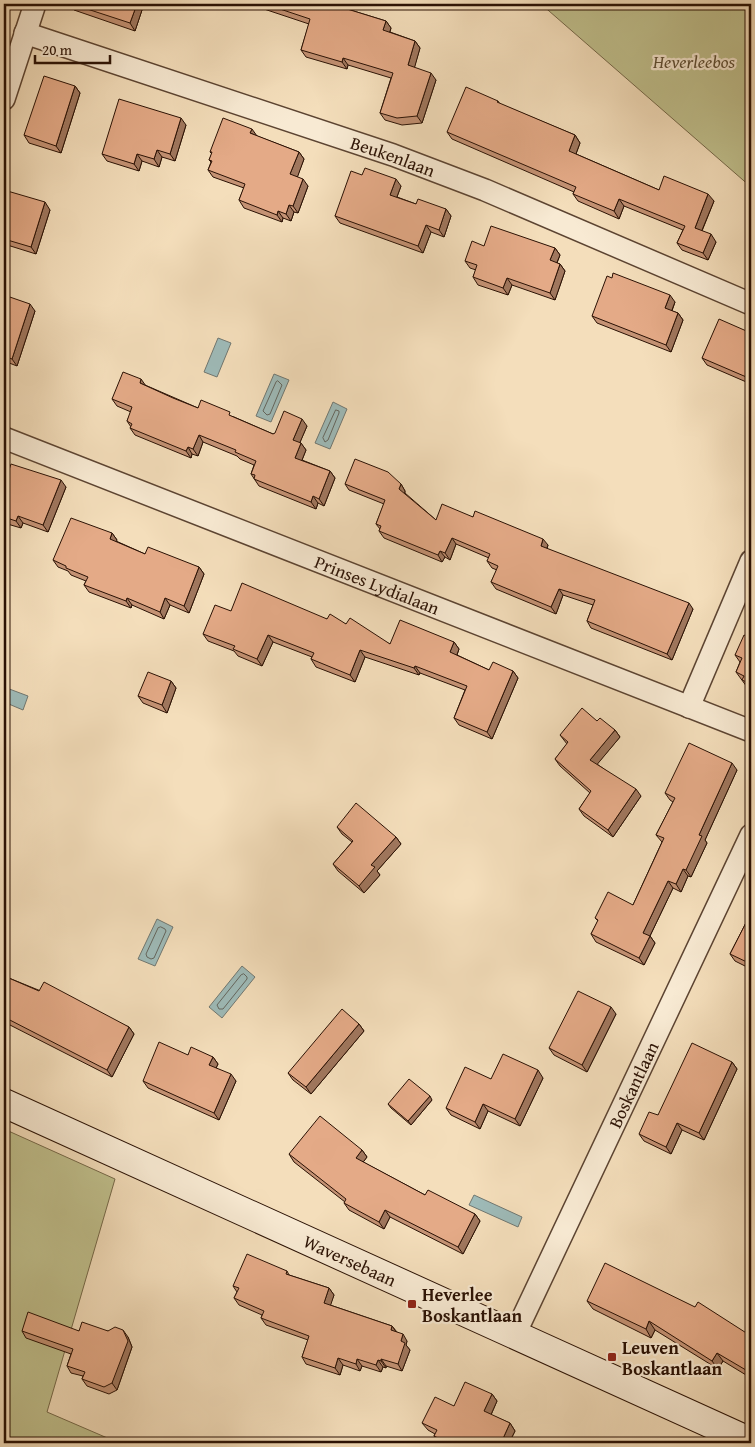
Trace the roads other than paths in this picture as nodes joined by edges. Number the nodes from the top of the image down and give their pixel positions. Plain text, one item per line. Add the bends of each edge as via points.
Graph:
1 (35, 4) edge
2 (25, 33) junction
3 (4, 99) edge
4 (751, 304) edge
5 (4, 438) edge
6 (751, 561) edge
7 (689, 707) junction
8 (751, 731) edge
9 (751, 835) edge
10 (4, 1103) edge
11 (515, 1334) junction
12 (751, 1442) edge

1 - 2 street
2 - 3 street
2 - 4 street, Beukenlaan via 393,155 485,190
5 - 7 street, Prinses Lydialaan
6 - 7 street
7 - 8 street, Prinses Lydialaan
9 - 11 street, Boskantlaan
10 - 11 street, Waversebaan
11 - 12 street, Waversebaan

